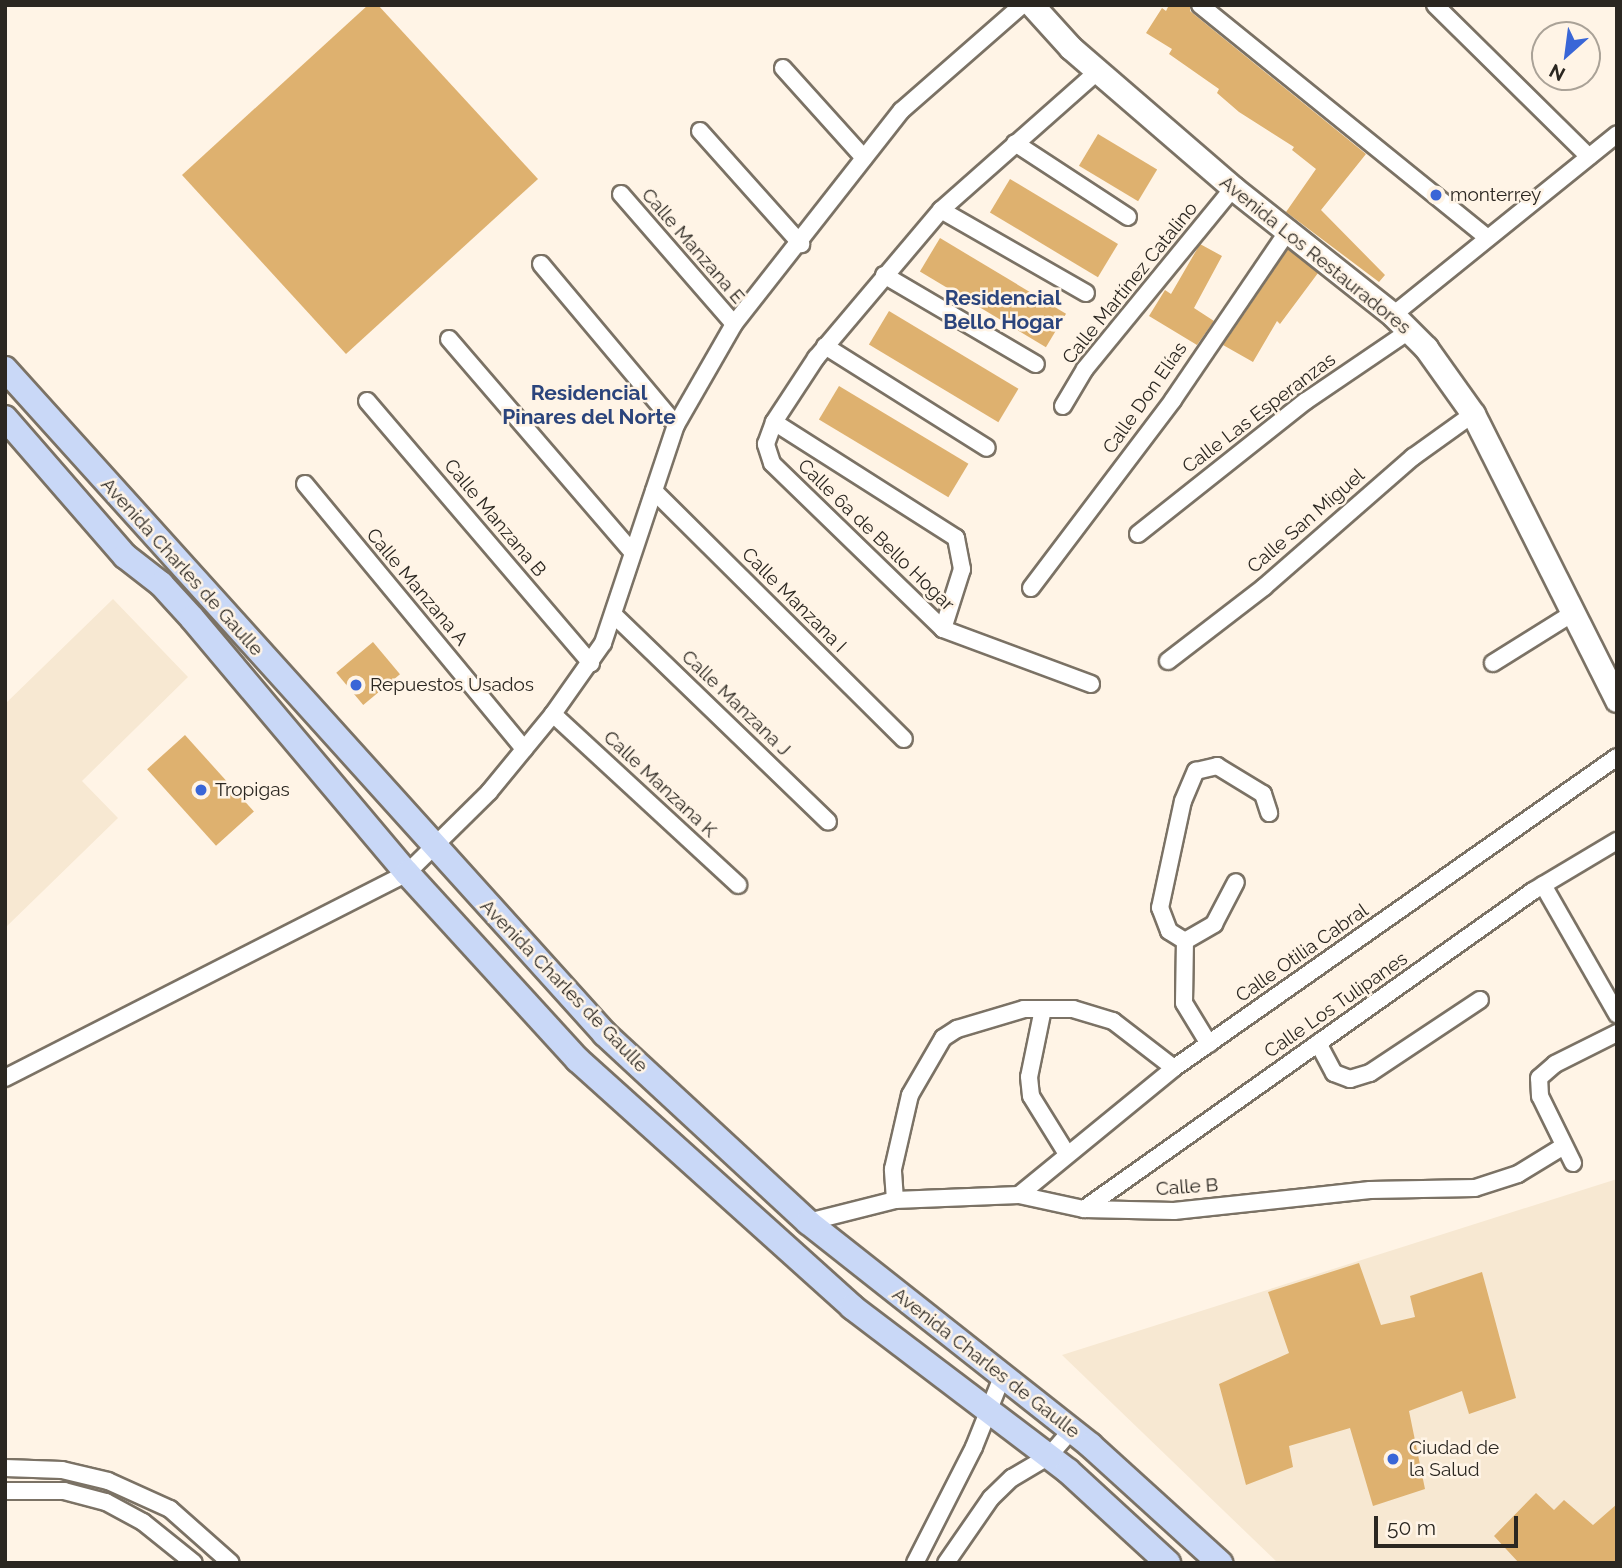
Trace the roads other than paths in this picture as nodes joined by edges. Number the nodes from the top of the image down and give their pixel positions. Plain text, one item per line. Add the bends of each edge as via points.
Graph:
1 (1022, 5) edge
2 (1032, 5) edge
3 (1200, 5) edge
4 (1435, 5) edge
5 (783, 68) dead end
6 (1098, 71) junction
7 (700, 131) dead end
8 (1617, 134) edge
9 (1015, 143) junction
10 (1589, 157) junction
11 (864, 158) junction
12 (1233, 188) junction
13 (621, 194) dead end
14 (941, 210) junction
15 (1128, 217) dead end
16 (1289, 229) junction
17 (1488, 238) junction
18 (801, 244) junction
19 (541, 264) dead end
20 (884, 275) junction
21 (1086, 293) dead end
22 (1393, 315) junction
23 (734, 324) junction
24 (1409, 331) junction
25 (449, 339) dead end
26 (825, 346) junction
27 (1036, 364) dead end
28 (5, 369) edge
29 (367, 401) dead end
30 (1063, 406) dead end
31 (1474, 414) junction
32 (5, 418) edge
33 (774, 422) junction
34 (676, 425) junction
35 (987, 448) dead end
36 (305, 484) dead end
37 (654, 491) junction
38 (1139, 534) dead end
39 (632, 552) junction
40 (1031, 588) dead end
41 (1573, 613) junction
42 (615, 616) junction
43 (943, 629) junction
44 (1168, 662) dead end
45 (591, 663) junction
46 (1493, 663) dead end
47 (1091, 684) dead end
48 (1617, 700) edge
49 (553, 714) junction
50 (904, 739) dead end
51 (524, 749) junction
52 (1617, 757) edge
53 (1269, 813) dead end
54 (828, 821) dead end
55 (1617, 841) edge
56 (434, 848) junction
57 (407, 873) junction
58 (1236, 882) dead end
59 (1543, 885) junction
60 (738, 886) dead end
61 (1185, 941) junction
62 (1480, 1000) dead end
63 (1043, 1009) junction
64 (1617, 1014) edge
65 (1617, 1033) edge
66 (605, 1034) junction
67 (1318, 1043) junction
68 (1209, 1044) junction
69 (578, 1060) junction
70 (5, 1061) edge
71 (1174, 1068) junction
72 (11, 1075) edge
73 (1562, 1147) junction
74 (1067, 1154) junction
75 (1573, 1163) dead end
76 (1019, 1195) junction
77 (895, 1200) junction
78 (1084, 1209) junction
79 (808, 1222) junction
80 (1002, 1377) junction
81 (987, 1410) junction
82 (1071, 1431) junction
83 (1049, 1456) junction
84 (5, 1468) edge
85 (5, 1491) edge
86 (194, 1563) edge
87 (231, 1563) edge
88 (915, 1563) edge
89 (946, 1563) edge
90 (1168, 1563) edge
91 (1220, 1563) edge

1 - 11 street via 901,111
2 - 6 street, Avenida Los Restauradores
3 - 17 street
4 - 10 street
5 - 11 street
6 - 9 street
6 - 12 street, Avenida Los Restauradores
7 - 18 street
8 - 10 street
9 - 14 street
9 - 15 street
10 - 17 street
11 - 18 street
12 - 16 street, Avenida Los Restauradores
12 - 30 street, Calle Martínez Catalino via 1085,369
13 - 23 street, Calle Manzana E
14 - 20 street
14 - 21 street
16 - 22 street, Avenida Los Restauradores
16 - 40 street, Calle Don Elías via 1173,400
17 - 22 street
18 - 23 street
19 - 34 street
20 - 26 street
20 - 27 street
22 - 24 street, Avenida Los Restauradores
23 - 34 street
24 - 31 street, Avenida Los Restauradores
24 - 38 street, Calle Las Esperanzas via 1277,423
25 - 39 street
26 - 33 street
26 - 35 street
28 - 56 main road, Avenida Charles de Gaulle
29 - 45 street, Calle Manzana B
31 - 41 street, Avenida Los Restauradores
31 - 44 street, Calle San Miguel via 1413,457 1264,587
32 - 57 main road, Avenida Charles de Gaulle via 125,556 161,584 192,618
33 - 43 street, Calle 6a de Bello Hogar via 766,444 772,463
33 - 43 street via 956,538 962,569
34 - 37 street
36 - 51 street, Calle Manzana A
37 - 39 street
37 - 50 street, Calle Manzana I
39 - 42 street
41 - 46 street
41 - 48 street, Avenida Los Restauradores
42 - 45 street
42 - 54 street, Calle Manzana J
43 - 47 street, Calle 6a de Bello Hogar
45 - 49 street
49 - 51 street
49 - 60 street, Calle Manzana K
51 - 56 street
52 - 68 street, Calle Otilia Cabral
53 - 61 street via 1264,794 1244,779 1217,766 1196,771 1183,801 1160,908 1169,931
55 - 59 street, Calle Los Tulipanes
56 - 57 street
56 - 66 main road, Avenida Charles de Gaulle
57 - 69 main road, Avenida Charles de Gaulle
57 - 72 street
58 - 61 street via 1214,924
59 - 64 street
59 - 67 street, Calle Los Tulipanes
61 - 68 street via 1184,1003
62 - 67 street via 1370,1073 1350,1079 1334,1073
63 - 71 street via 1073,1009 1112,1021
63 - 74 street via 1029,1077 1031,1096
63 - 77 street via 971,1024 943,1038 910,1095 893,1169
65 - 73 street via 1555,1064 1539,1078 1540,1096
66 - 69 main road
66 - 79 main road, Avenida Charles de Gaulle
67 - 78 street, Calle Los Tulipanes
68 - 71 street, Calle Otilia Cabral
69 - 81 main road, Avenida Charles de Gaulle via 852,1307
70 - 72 street
71 - 74 street, Calle Otilia Cabral
73 - 75 street
73 - 78 street, Calle B via 1518,1174 1475,1188 1370,1191 1174,1211
74 - 76 street, Calle Otilia Cabral
76 - 77 street, Calle B
76 - 78 street, Calle B
77 - 79 street, Calle B
79 - 80 main road, Avenida Charles de Gaulle
80 - 81 street
80 - 82 main road, Avenida Charles de Gaulle
81 - 83 main road, Avenida Charles de Gaulle
81 - 88 street via 974,1447
82 - 83 street
82 - 91 main road, Avenida Charles de Gaulle
83 - 89 street via 1012,1478 991,1498
83 - 90 main road, Avenida Charles de Gaulle
84 - 87 street via 62,1470 108,1481 170,1509
85 - 86 street via 64,1491 106,1502 143,1522

